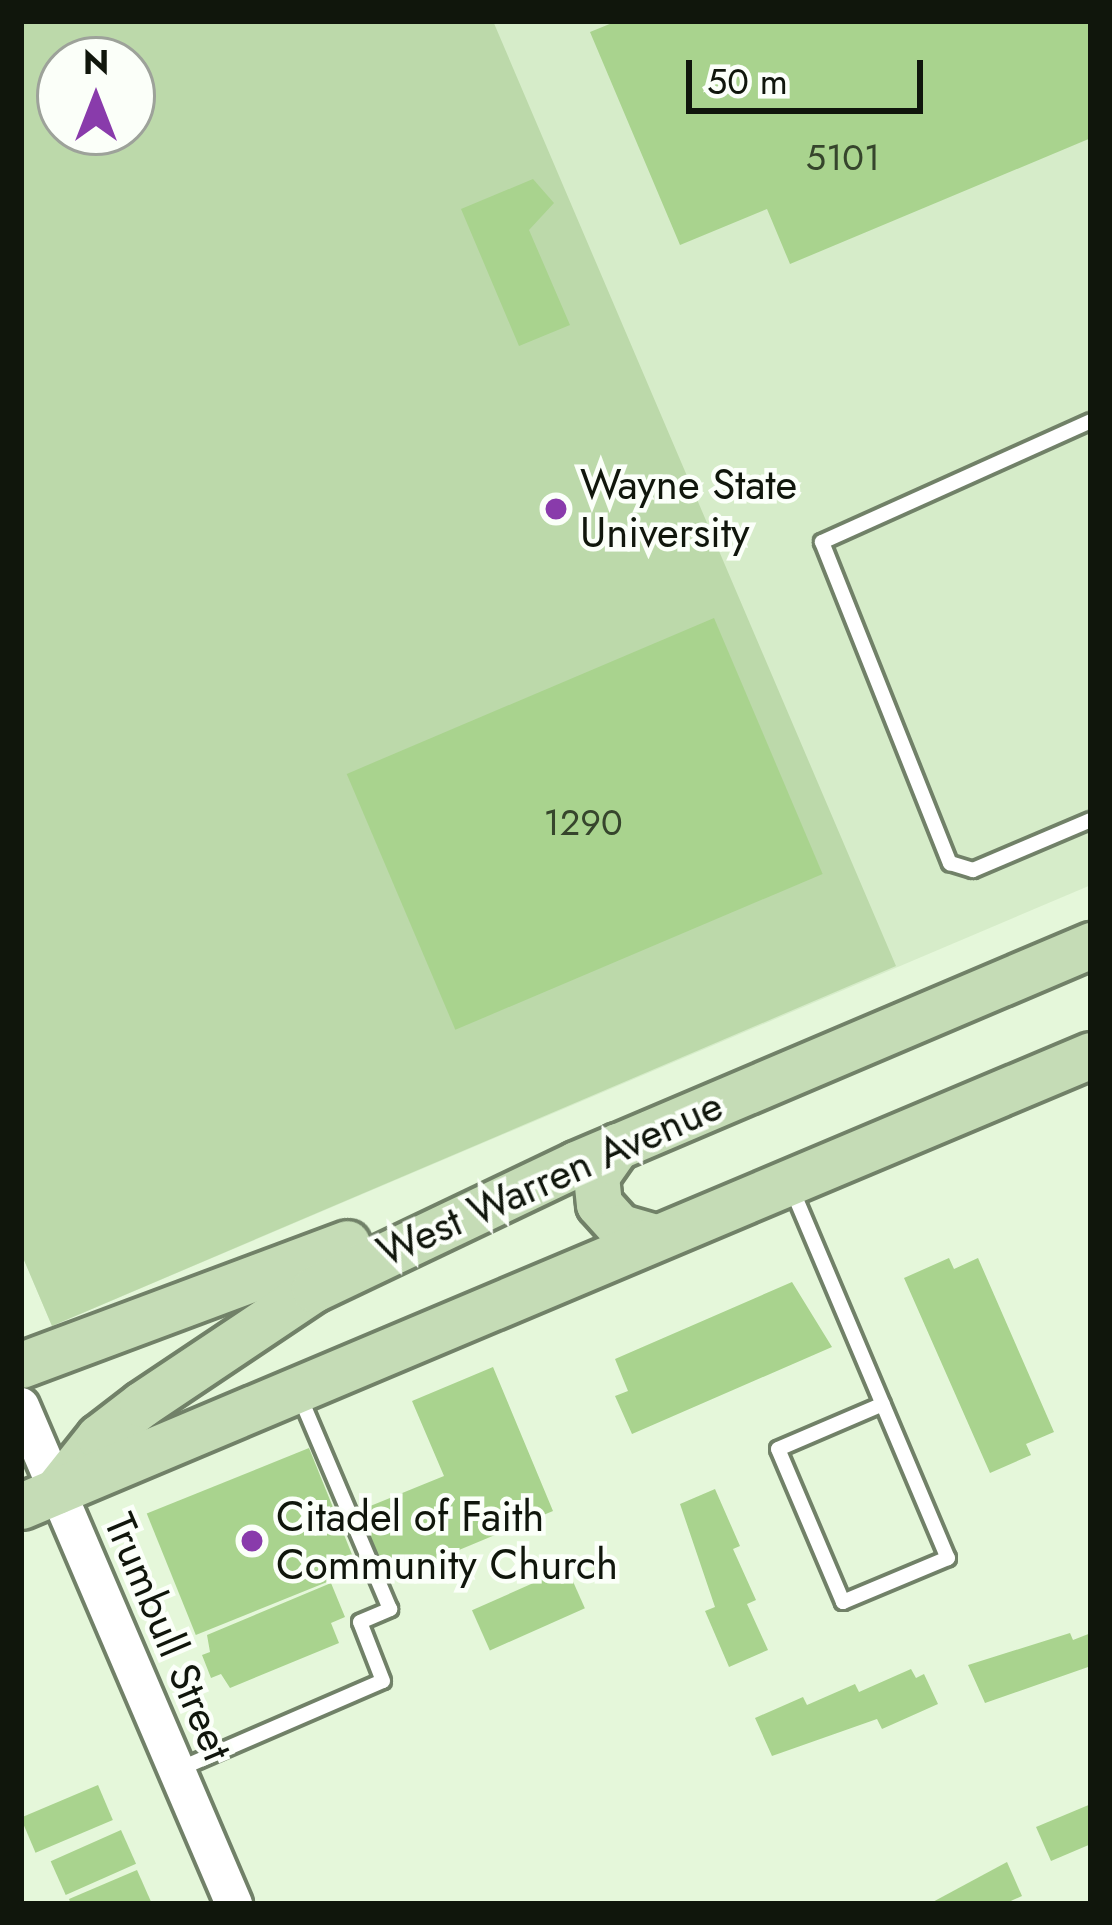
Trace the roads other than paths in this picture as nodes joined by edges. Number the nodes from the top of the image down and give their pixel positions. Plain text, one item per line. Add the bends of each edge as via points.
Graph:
1 (1091, 421) edge
2 (1091, 820) edge
3 (1091, 945) edge
4 (1091, 1055) edge
5 (617, 1146) junction
6 (576, 1164) junction
7 (789, 1183) junction
8 (656, 1237) junction
9 (21, 1365) edge
10 (297, 1388) junction
11 (883, 1404) junction
12 (21, 1406) edge
13 (39, 1499) edge
14 (177, 1770) junction
15 (234, 1904) edge

1 - 2 lane via 822,542 950,863 973,870
3 - 5 main road, West Warren Avenue
4 - 7 main road
5 - 6 main road, West Warren Avenue
5 - 8 main road via 596,1176 599,1204 620,1228
6 - 9 main road via 547,1166
6 - 13 main road, West Warren Avenue via 266,1317 99,1438
7 - 8 main road
7 - 11 lane
8 - 10 main road
10 - 13 main road
10 - 14 lane via 390,1610 360,1622 383,1681
11 - 11 lane via 778,1448 843,1602 948,1558
12 - 13 street, Trumbull Street
13 - 14 street, Trumbull Street
14 - 15 street, Trumbull Street

